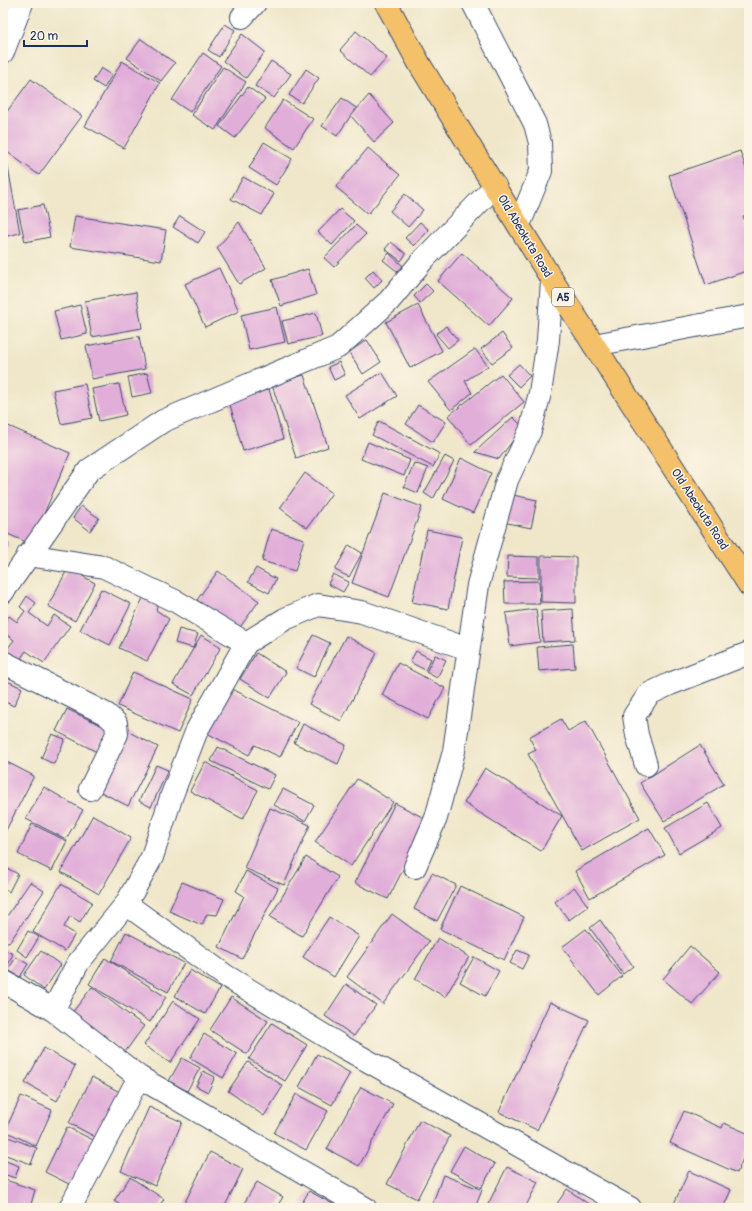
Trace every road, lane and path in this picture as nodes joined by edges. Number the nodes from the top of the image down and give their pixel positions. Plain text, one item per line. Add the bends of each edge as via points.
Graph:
1 (22, 3) edge
2 (386, 3) edge
3 (473, 3) edge
4 (3, 52) edge
5 (495, 186) junction
6 (519, 225) junction
7 (552, 280) junction
8 (749, 316) edge
9 (594, 345) junction
10 (28, 555) junction
11 (749, 585) edge
12 (3, 592) edge
13 (246, 643) junction
14 (468, 649) junction
15 (749, 653) edge
16 (3, 662) edge
17 (646, 765) dead end
18 (90, 789) dead end
19 (415, 868) dead end
20 (126, 904) junction
21 (3, 981) edge
22 (53, 1010) junction
23 (138, 1077) junction
24 (70, 1208) edge
25 (365, 1208) edge
26 (630, 1208) edge

1 - 4 street
2 - 5 highway, Old Abeokuta Road / A5 via 420,66
3 - 6 street via 534,124 540,143 541,171
5 - 6 highway, Old Abeokuta Road / A5
5 - 10 street via 423,260 389,301 338,347 163,421 89,470
6 - 7 highway, Old Abeokuta Road / A5
7 - 9 highway, Old Abeokuta Road / A5
7 - 14 street via 548,340 540,393 530,431 507,480 478,585
8 - 9 street
9 - 11 highway, Old Abeokuta Road / A5
10 - 12 street
10 - 13 street via 104,567 177,602
13 - 14 street via 285,618 318,605 362,612
13 - 20 street via 197,730 152,857
14 - 19 street via 454,751 436,818
15 - 17 street via 649,694 634,716
16 - 18 street via 106,714 116,723 117,734
20 - 22 street via 78,963
20 - 26 street via 226,976 336,1043
21 - 22 street
22 - 23 street
23 - 24 street
23 - 25 street

